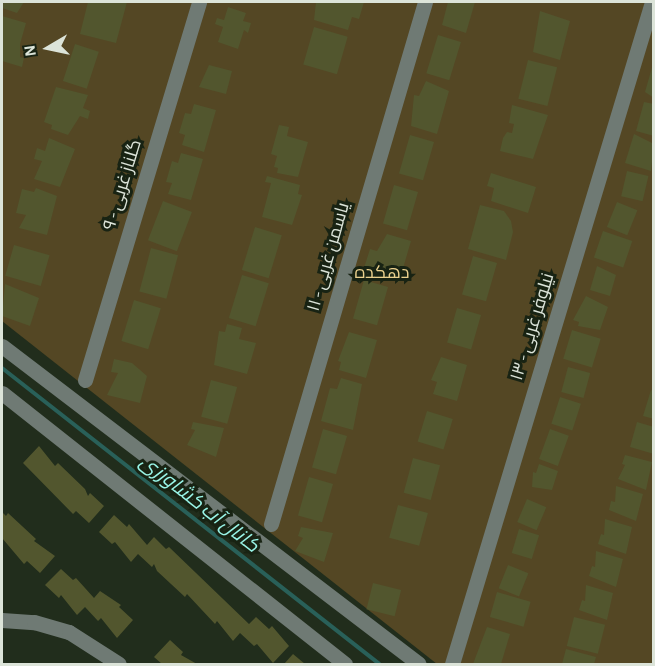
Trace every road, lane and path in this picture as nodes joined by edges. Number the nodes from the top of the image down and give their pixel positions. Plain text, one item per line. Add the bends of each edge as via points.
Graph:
1 (198, 2) edge
2 (425, 2) edge
3 (652, 2) edge
4 (2, 346) edge
5 (85, 380) dead end
6 (4, 399) edge
7 (271, 524) dead end
8 (2, 620) edge
9 (118, 664) edge
10 (345, 664) edge
11 (419, 664) edge
12 (452, 664) edge

1 - 5 street, گلناز غربی - ۹
2 - 7 street, یاسمن غربی - ۱۱
3 - 12 street, نیلوفر غربی - ۱۳
4 - 11 street
6 - 10 street
8 - 9 street via 34,622 69,632

